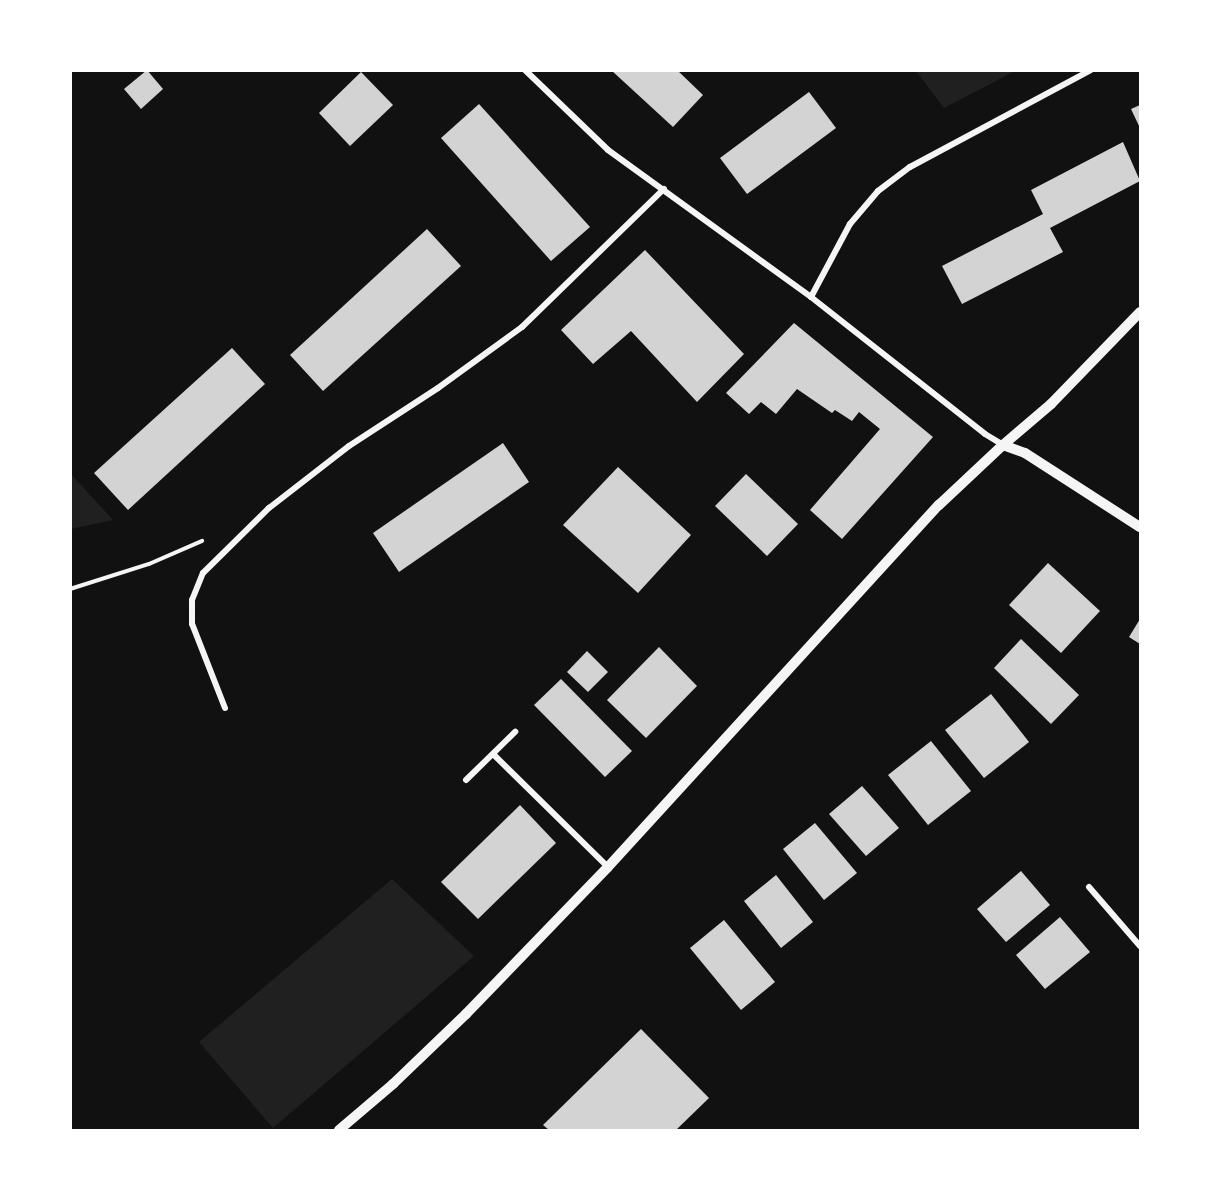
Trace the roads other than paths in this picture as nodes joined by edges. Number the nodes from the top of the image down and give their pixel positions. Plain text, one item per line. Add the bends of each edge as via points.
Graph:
1 (525, 70) edge
2 (1091, 70) edge
3 (664, 189) junction
4 (811, 297) junction
5 (1140, 312) edge
6 (1003, 445) junction
7 (1140, 527) edge
8 (225, 708) dead end
9 (515, 732) dead end
10 (493, 754) junction
11 (466, 780) dead end
12 (608, 867) junction
13 (1089, 887) dead end
14 (1140, 946) edge
15 (339, 1131) edge

1 - 3 street via 608,150
2 - 4 street via 910,167 878,191 850,224
3 - 4 street
3 - 8 street via 522,327 340,453 269,508 203,573 192,600 192,624
4 - 6 street
5 - 6 street via 1051,404
6 - 7 street via 1025,453
6 - 12 street via 939,506
9 - 10 street
10 - 11 street
10 - 12 street
12 - 15 street via 458,1022
13 - 14 street

